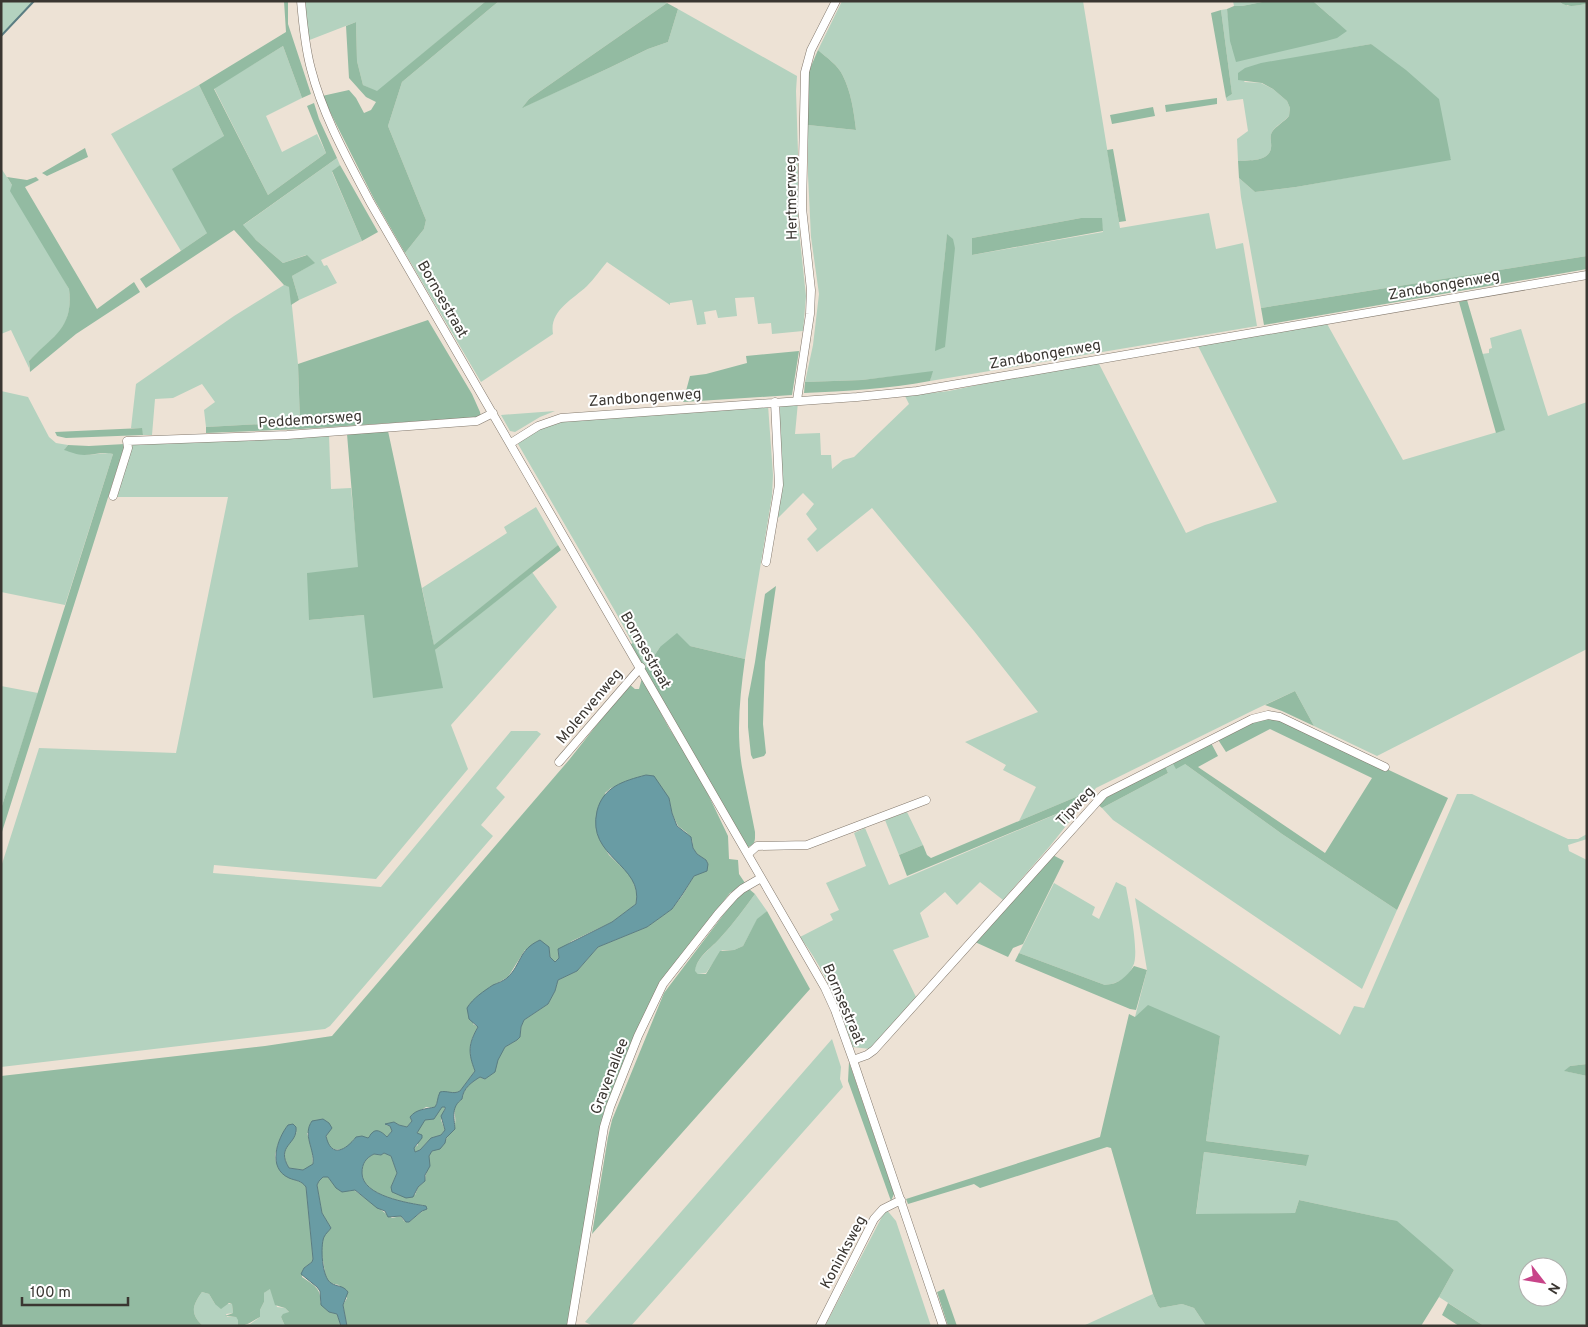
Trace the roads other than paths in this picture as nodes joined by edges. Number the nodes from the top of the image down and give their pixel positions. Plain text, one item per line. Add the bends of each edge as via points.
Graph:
1 (301, 1) edge
2 (836, 1) edge
3 (1587, 275) edge
4 (796, 400) junction
5 (775, 402) junction
6 (493, 413) junction
7 (510, 443) junction
8 (113, 496) dead end
9 (766, 562) dead end
10 (640, 667) junction
11 (559, 762) dead end
12 (1385, 766) dead end
13 (926, 800) dead end
14 (748, 854) junction
15 (761, 878) junction
16 (853, 1060) junction
17 (901, 1200) junction
18 (571, 1326) edge
19 (820, 1326) edge
20 (943, 1326) edge

1 - 6 street, Bornsestraat via 311,71 343,150
2 - 4 street, Hertmerweg via 805,72 802,208 811,290
3 - 4 street, Zandbongenweg via 917,391
4 - 5 street, Zandbongenweg
5 - 7 street, Zandbongenweg via 561,418 538,426
5 - 9 street via 779,485
6 - 7 street, Bornsestraat
6 - 8 street, Peddemorsweg via 477,421 127,441 128,448
7 - 10 street, Bornsestraat
10 - 11 street, Molenvenweg
10 - 14 street, Bornsestraat
12 - 16 street, Tipweg via 1268,715 1104,794 874,1050
13 - 14 street via 807,845 757,846
14 - 15 street, Bornsestraat
15 - 16 street, Bornsestraat via 824,988
15 - 18 street, Gravenallee via 734,896 663,984 638,1036 604,1127
16 - 17 street, Bornsestraat
17 - 19 street, Koninksweg via 883,1209 874,1219
17 - 20 street, Bornsestraat

